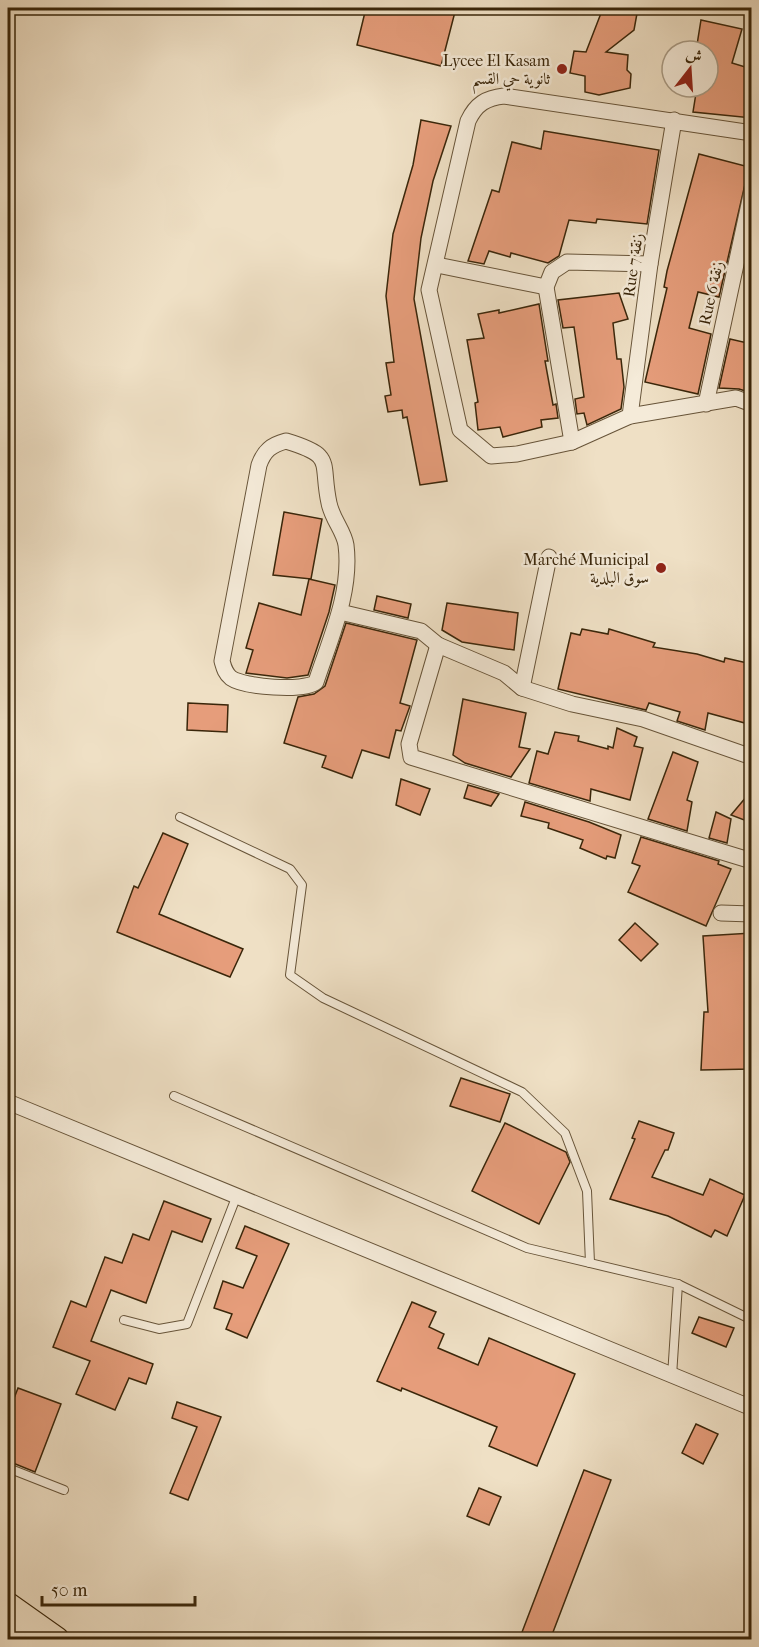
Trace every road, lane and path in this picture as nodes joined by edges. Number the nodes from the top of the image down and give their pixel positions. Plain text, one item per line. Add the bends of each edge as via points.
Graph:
1 (674, 120) junction
2 (752, 133) edge
3 (752, 190) edge
4 (437, 264) junction
5 (650, 264) junction
6 (546, 287) junction
7 (706, 404) junction
8 (752, 404) edge
9 (630, 416) junction
10 (572, 442) junction
11 (549, 557) dead end
12 (340, 612) junction
13 (438, 645) junction
14 (522, 688) junction
15 (752, 757) edge
16 (180, 817) dead end
17 (752, 861) edge
18 (721, 913) dead end
19 (752, 914) edge
20 (174, 1096) dead end
21 (8, 1102) edge
22 (237, 1195) junction
23 (590, 1263) junction
24 (678, 1284) junction
25 (124, 1320) dead end
26 (752, 1320) edge
27 (672, 1376) junction
28 (752, 1408) edge
29 (8, 1468) edge
30 (64, 1490) dead end
31 (8, 1606) edge
32 (8, 1632) edge
33 (19, 1640) edge
34 (56, 1640) edge

1 - 2 street
1 - 4 street via 504,96 482,102 468,121
1 - 5 street, Rue 7 زنقة
3 - 7 street, Rue 6 زنقة
4 - 6 street
4 - 10 street via 429,290 460,430 490,456
5 - 6 street via 567,262 552,272
5 - 9 street, Rue 7 زنقة
6 - 10 street
7 - 8 street via 736,398
7 - 9 street
9 - 10 street
11 - 14 street
12 - 12 street via 346,543 332,515 327,470 311,448 286,441 275,444 264,452 259,465 222,661 225,672 233,680 285,688 311,687
12 - 13 street via 422,631
13 - 14 street via 504,673
13 - 17 street via 409,744 411,757
14 - 15 street via 572,704 644,719
16 - 23 lane via 290,869 302,885 290,975 323,998 522,1092 565,1132 587,1191
18 - 19 street
20 - 23 lane via 526,1248
21 - 22 street
22 - 25 lane via 187,1324 159,1329
22 - 27 street
23 - 24 lane
24 - 26 lane
24 - 27 lane
27 - 28 street
29 - 30 lane
31 - 34 highway
32 - 33 highway

